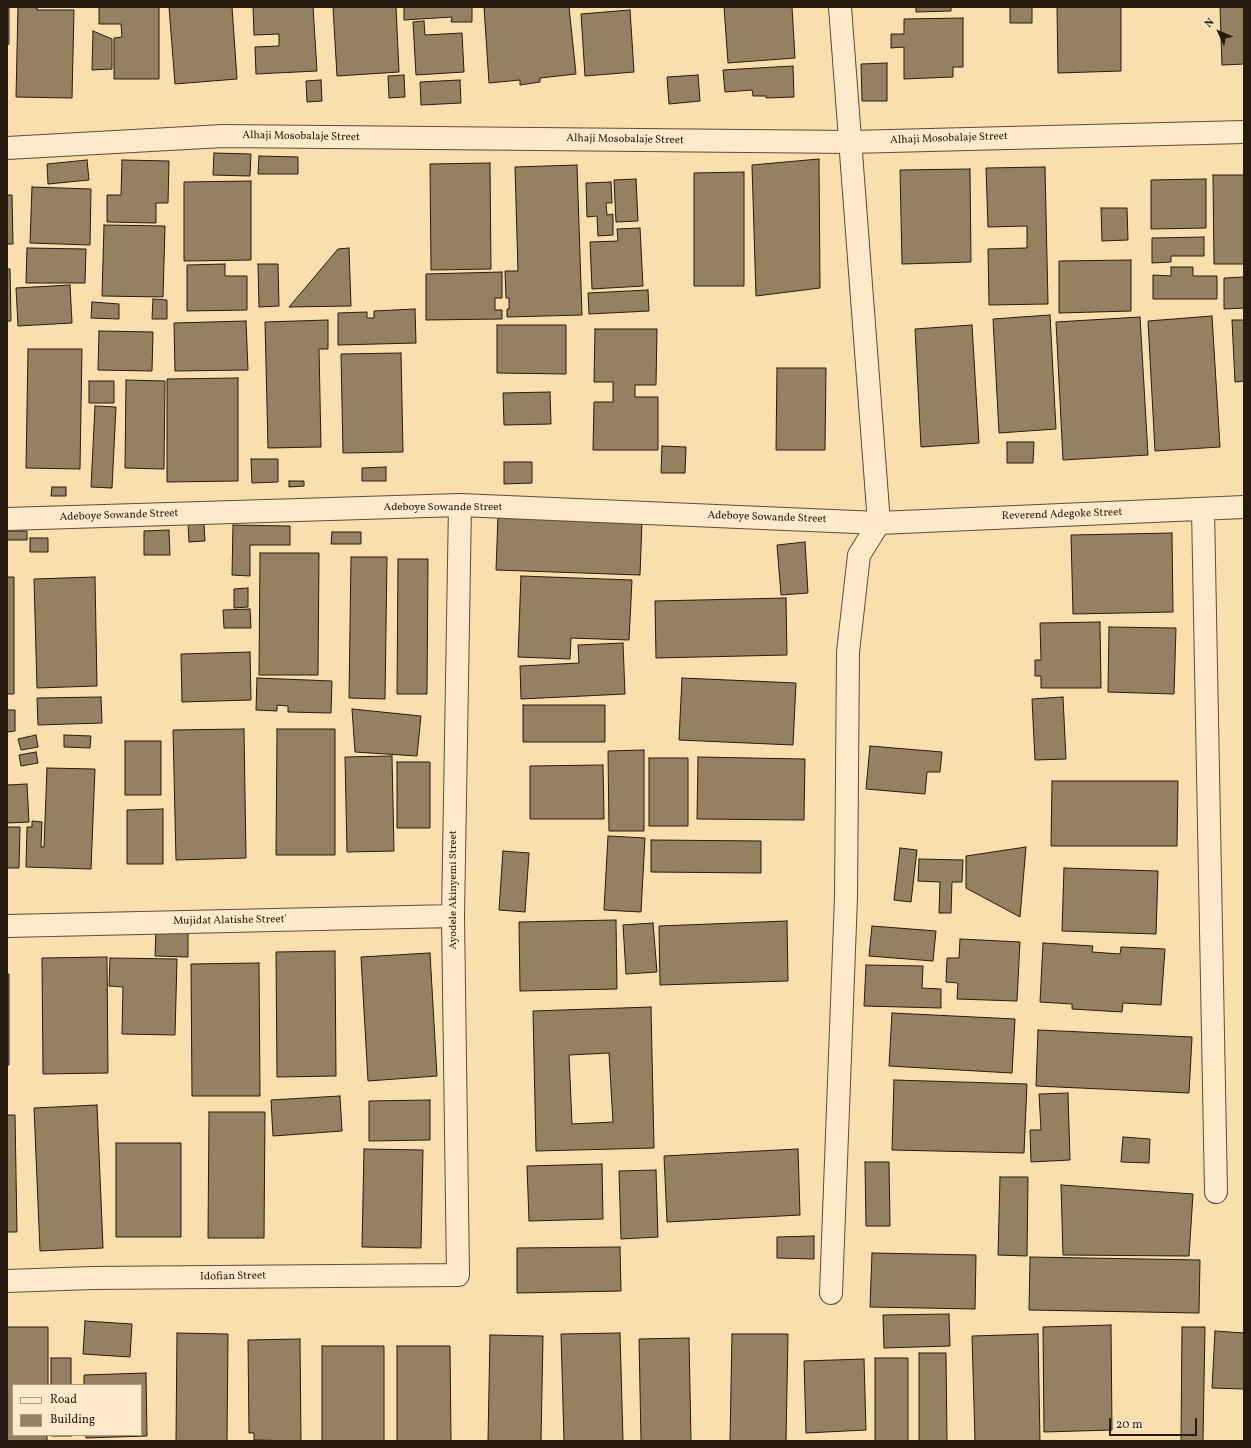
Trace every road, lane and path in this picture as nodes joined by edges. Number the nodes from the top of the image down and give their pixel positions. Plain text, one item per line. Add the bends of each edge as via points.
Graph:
1 (840, 7) edge
2 (1244, 132) edge
3 (851, 142) junction
4 (7, 148) edge
5 (460, 505) junction
6 (1244, 507) edge
7 (1203, 510) junction
8 (7, 519) edge
9 (879, 523) junction
10 (453, 916) junction
11 (7, 926) edge
12 (1216, 1192) dead end
13 (458, 1275) joint
14 (7, 1281) edge
15 (831, 1293) dead end

1 - 3 street
2 - 3 street, Alhaji Mosobalaje Street
3 - 4 street, Alhaji Mosobalaje Street via 223,136
3 - 9 street
5 - 8 street, Adeboye Sowande Street
5 - 9 street, Adeboye Sowande Street
5 - 10 street, Ayodele Akinyemi Street
6 - 7 street, Reverend Adegoke Street
7 - 9 street, Reverend Adegoke Street
7 - 12 street
9 - 15 street via 857,564 848,652 846,898
10 - 11 street, Mujidat Alatishe Street'
10 - 13 street, Ayodele Akinyemi Street
13 - 14 street, Idofian Street

